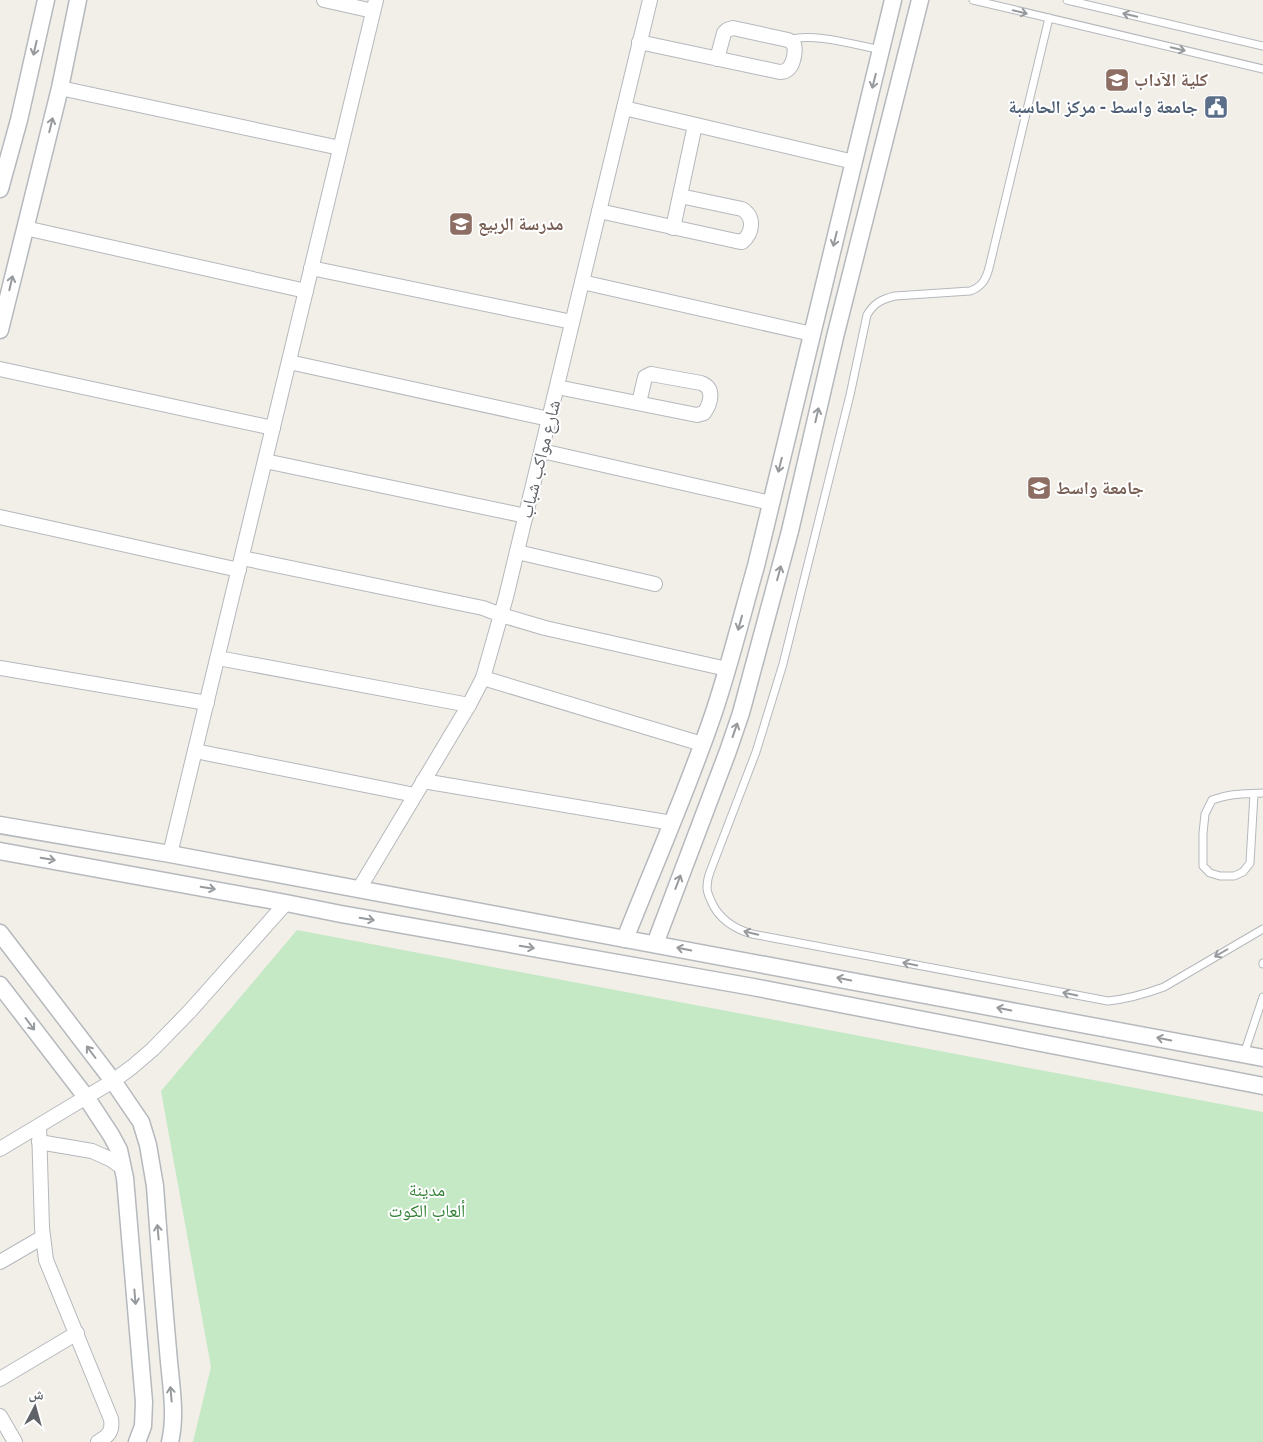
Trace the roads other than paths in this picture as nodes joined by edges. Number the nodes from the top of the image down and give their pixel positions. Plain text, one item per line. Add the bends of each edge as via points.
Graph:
1 (46, 0) edge
2 (78, 0) edge
3 (324, 0) edge
4 (650, 0) edge
5 (893, 0) edge
6 (920, 0) edge
7 (973, 0) edge
8 (1067, 0) edge
9 (992, 2) edge
10 (374, 6) edge
11 (1048, 18) junction
12 (788, 40) junction
13 (639, 42) junction
14 (1263, 46) edge
15 (881, 50) junction
16 (718, 58) junction
17 (1263, 69) edge
18 (60, 88) junction
19 (624, 108) junction
20 (696, 125) junction
21 (340, 148) junction
22 (4, 161) edge
23 (854, 162) junction
24 (0, 189) edge
25 (680, 196) junction
26 (599, 211) junction
27 (24, 228) junction
28 (673, 228) junction
29 (311, 268) junction
30 (582, 282) junction
31 (306, 291) junction
32 (572, 322) junction
33 (0, 330) edge
34 (812, 334) junction
35 (289, 362) junction
36 (0, 369) edge
37 (557, 387) junction
38 (640, 403) junction
39 (549, 419) junction
40 (273, 428) junction
41 (542, 451) junction
42 (265, 461) junction
43 (771, 503) junction
44 (526, 516) junction
45 (0, 517) edge
46 (517, 552) junction
47 (240, 564) junction
48 (655, 584) dead end
49 (501, 615) junction
50 (218, 658) junction
51 (0, 668) edge
52 (727, 669) junction
53 (483, 678) junction
54 (207, 703) junction
55 (469, 705) junction
56 (702, 744) junction
57 (195, 752) junction
58 (423, 781) junction
59 (1263, 793) edge
60 (1254, 794) junction
61 (415, 795) junction
62 (672, 823) junction
63 (0, 825) edge
64 (0, 851) edge
65 (170, 854) junction
66 (359, 889) junction
67 (286, 903) junction
68 (1263, 929) edge
69 (0, 933) edge
70 (625, 938) junction
71 (654, 944) junction
72 (2, 992) edge
73 (1263, 997) edge
74 (1196, 1045) junction
75 (1244, 1054) junction
76 (1263, 1058) edge
77 (1191, 1072) junction
78 (113, 1081) junction
79 (1263, 1086) edge
80 (86, 1097) junction
81 (39, 1126) junction
82 (39, 1142) junction
83 (0, 1149) edge
84 (123, 1168) junction
85 (43, 1237) junction
86 (0, 1262) edge
87 (76, 1333) junction
88 (0, 1379) edge
89 (0, 1416) edge
90 (15, 1442) edge
91 (98, 1442) edge
92 (137, 1442) edge
93 (170, 1442) edge

1 -> 22 street via 19,120
2 - 18 street
3 - 10 street
4 - 13 street, شارع مواكب شباب
5 - 15 street
71 -> 6 street via 743,704 790,531
7 - 9 lane
14 -> 8 lane
9 -> 11 lane
10 - 21 street
11 -> 17 lane
68 -> 11 lane via 1164,987 1108,1001 740,931 715,909 708,894 710,872 756,752 783,664 867,315 874,305 887,298 970,291 984,282
12 - 15 lane via 810,36
12 - 16 street via 730,28 724,33
12 - 16 street via 794,44 795,52 789,69 783,72
13 - 16 street
13 - 19 street, شارع مواكب شباب
15 -> 23 street
18 - 21 street
27 -> 18 street
19 - 20 street
19 - 26 street, شارع مواكب شباب
20 - 23 street
20 - 25 street
21 - 29 street
22 - 24 street
23 -> 34 street
25 - 28 street
25 - 28 street via 742,209 752,221 750,233 739,242
26 - 28 street
26 - 30 street, شارع مواكب شباب
27 - 31 street
33 -> 27 street
29 - 31 street
29 - 32 street
30 - 32 street, شارع مواكب شباب
30 - 34 street
31 - 35 street
32 - 37 street, شارع مواكب شباب
34 -> 43 street
35 - 39 street
35 - 40 street
36 - 40 street
37 - 38 street
37 - 39 street, شارع مواكب شباب
38 - 38 street via 700,415 708,407 710,392 705,384 651,374 645,377
39 - 41 street, شارع مواكب شباب
40 - 42 street
41 - 43 street
41 - 44 street, شارع مواكب شباب
42 - 44 street
42 - 47 street
43 -> 52 street
44 - 46 street, شارع مواكب شباب
45 - 47 street
46 - 48 street
46 - 49 street, شارع مواكب شباب
47 - 49 street via 483,608
47 - 50 street
49 - 52 street via 544,628
49 - 53 street, شارع مواكب شباب
50 - 54 street
50 - 55 street
51 - 54 street
52 - 56 street
53 - 55 street, شارع مواكب شباب
53 - 56 street
54 - 57 street
55 - 58 street, شارع مواكب شباب
56 - 62 street
57 - 61 street
57 - 65 street
58 - 61 street, شارع مواكب شباب
58 - 62 street
59 - 60 lane
60 - 60 lane via 1227,795 1212,800 1205,814 1203,833 1204,866 1210,873 1234,876 1243,872 1250,862
61 - 66 street, شارع مواكب شباب
62 - 70 street
63 - 65 street
64 -> 67 street
65 - 66 street
66 - 70 street
67 -> 77 street via 753,987
67 - 78 street via 172,1030
78 -> 69 street
70 - 71 street
74 -> 71 street
72 -> 80 street
73 - 75 lane
74 - 75 street
74 - 77 street
75 - 76 street
77 - 79 street
78 - 80 street
93 -> 78 street via 172,1408 151,1158 141,1122
80 - 81 street
80 - 84 street via 115,1141
81 - 82 street
81 - 83 street
82 - 84 street via 92,1151
82 - 85 street
84 -> 92 street via 144,1402 143,1426
85 - 86 street
85 - 87 street via 46,1260
87 - 88 street
87 - 91 street via 111,1419 108,1436
89 - 90 street

